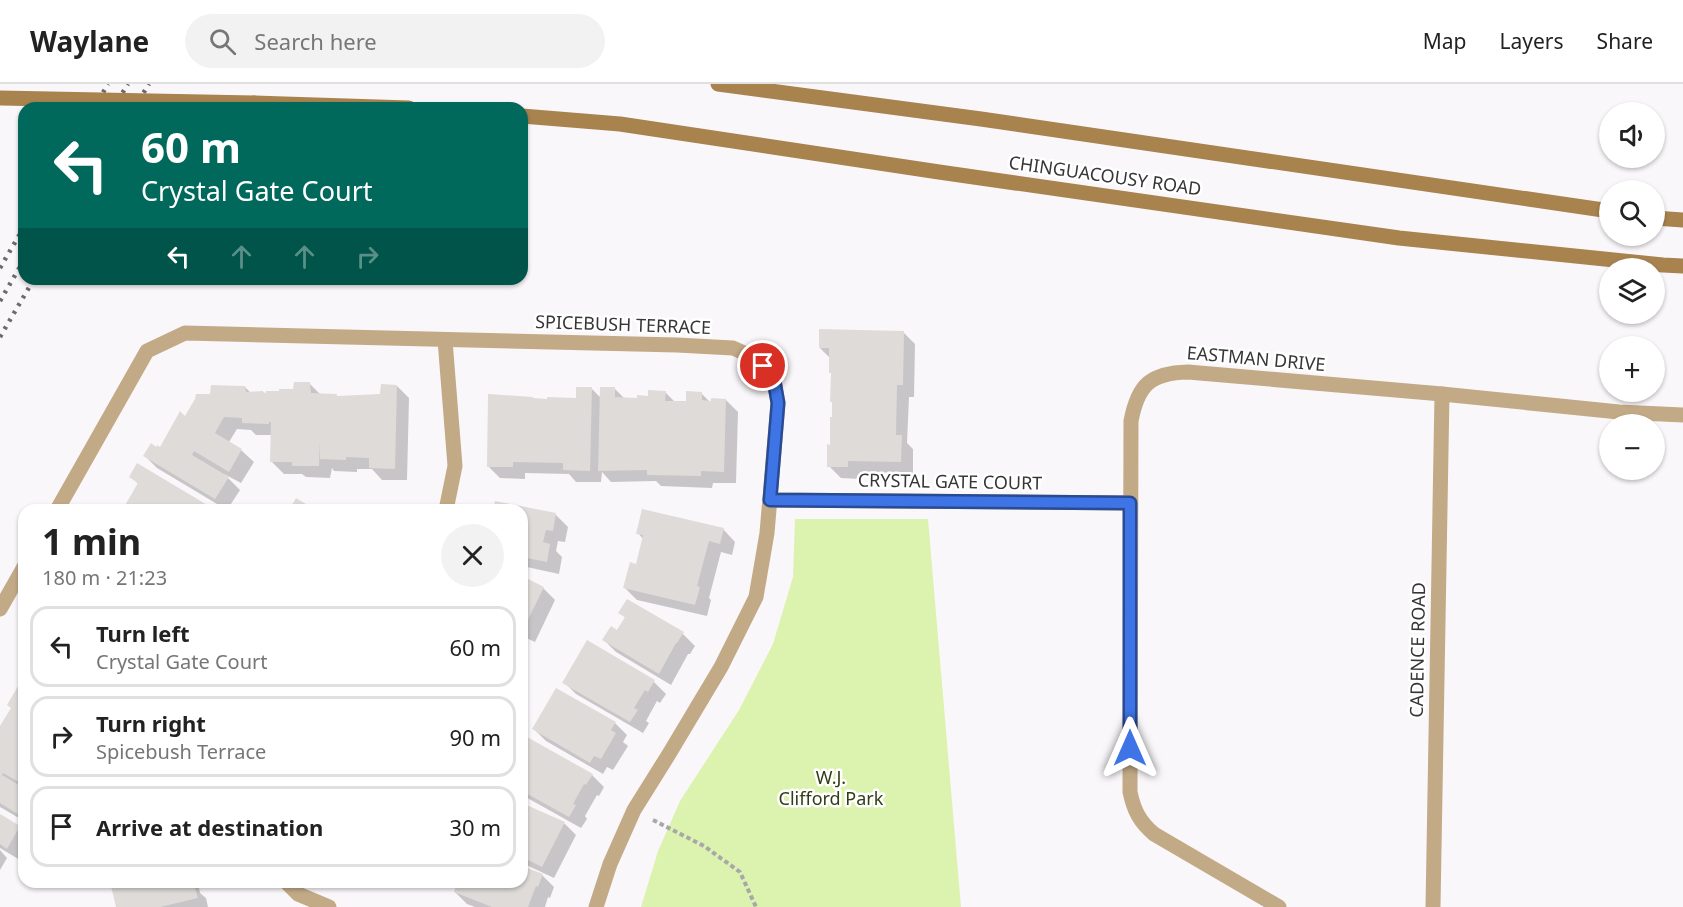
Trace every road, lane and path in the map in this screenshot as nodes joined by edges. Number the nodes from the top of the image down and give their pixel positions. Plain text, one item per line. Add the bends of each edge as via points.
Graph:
1 (718, 84) edge
2 (0, 98) edge
3 (203, 102) edge
4 (528, 116) edge
5 (1599, 209) edge
6 (1665, 219) edge
7 (1683, 220) edge
8 (1683, 266) edge
9 (445, 340) junction
10 (1442, 394) junction
11 (1683, 415) edge
12 (770, 500) junction
13 (1130, 503) junction
14 (60, 504) edge
15 (447, 504) edge
16 (18, 578) edge
17 (0, 609) edge
18 (634, 810) junction
19 (292, 888) edge
20 (329, 907) edge
21 (596, 907) edge
22 (756, 907) edge
23 (1279, 907) edge
24 (1433, 907) edge

1 - 5 main road
2 - 3 main road, bridge
4 - 8 main road, CHINGUACOUSY ROAD via 620,124 1399,238
6 - 7 main road
9 - 12 street, SPICEBUSH TERRACE via 733,348 753,357 773,375 778,403
9 - 14 street, SPICEBUSH TERRACE via 185,333 147,351
9 - 15 street via 455,466
10 - 11 street, EASTMAN DRIVE
10 - 13 street, EASTMAN DRIVE via 1188,372 1160,375 1140,392 1134,405
10 - 24 street, CADENCE ROAD
12 - 13 street, CRYSTAL GATE COURT
12 - 18 street, SPICEBUSH TERRACE via 756,597 721,667
13 - 23 street, EASTMAN DRIVE via 1132,804 1137,816 1154,834
16 - 17 street
18 - 21 street, SPICEBUSH TERRACE
18 - 22 path via 704,846 740,872
19 - 20 street

